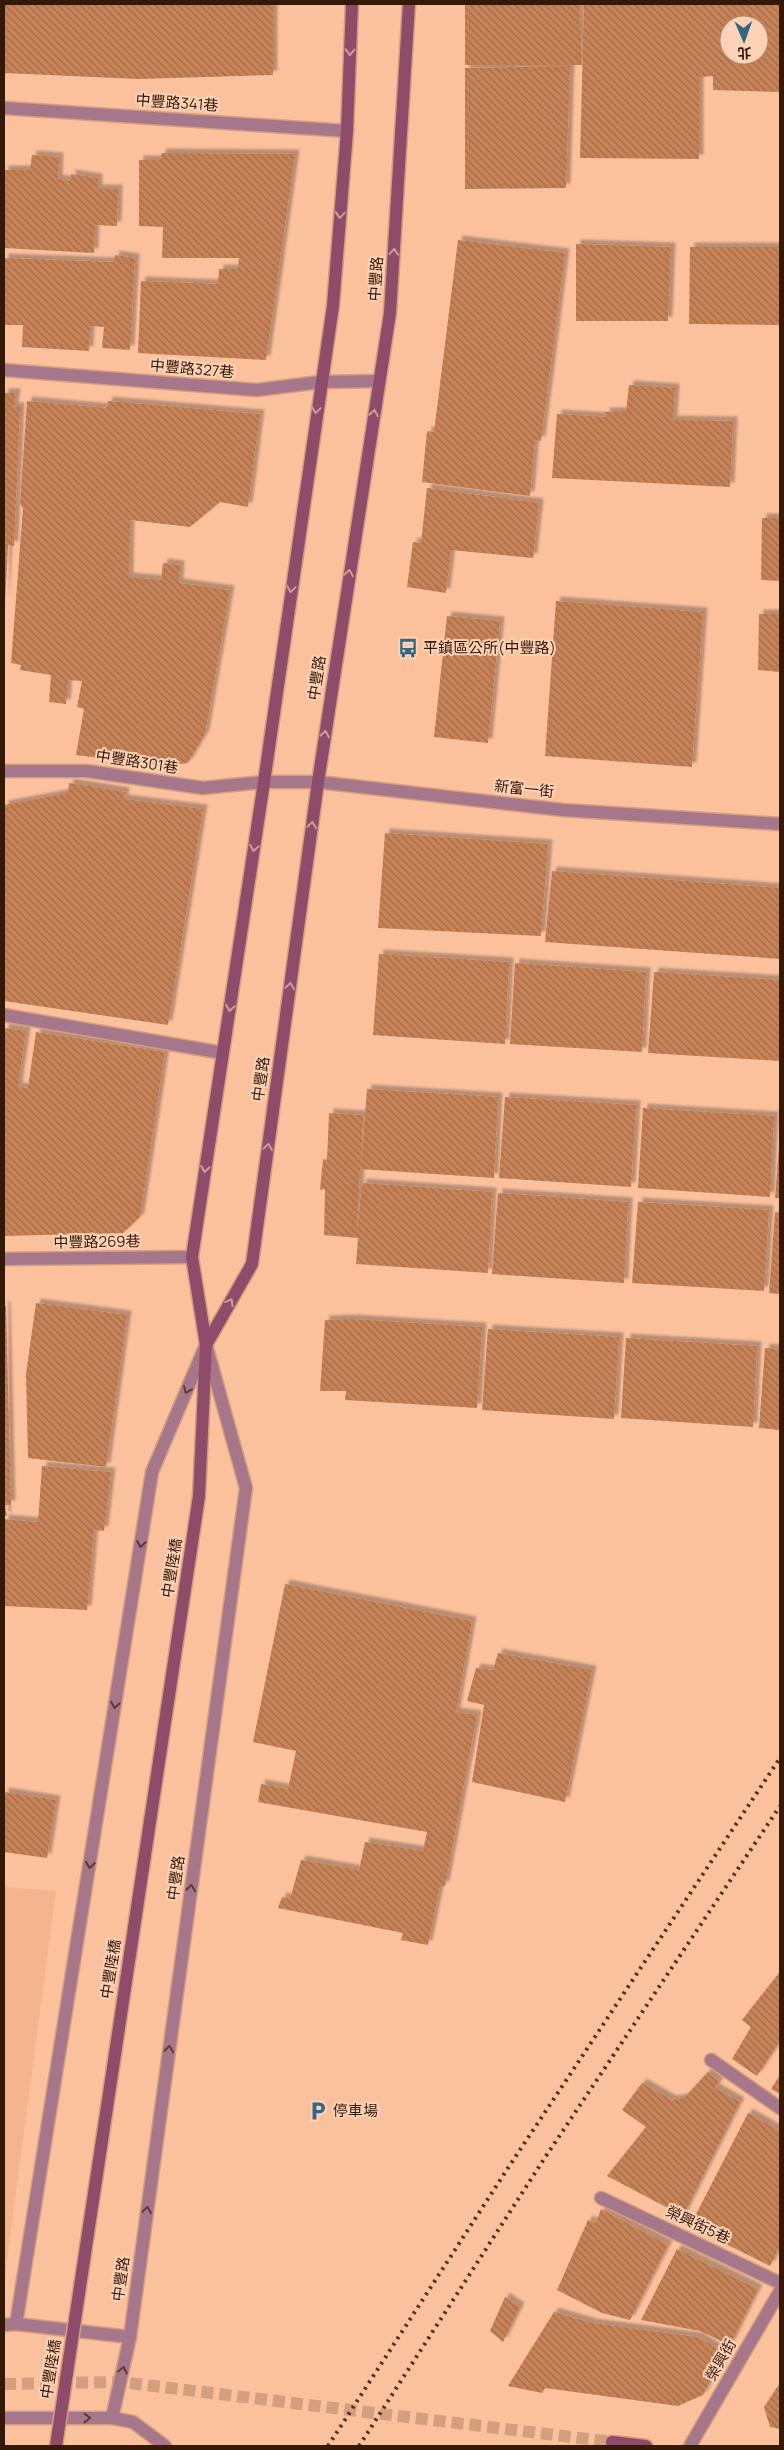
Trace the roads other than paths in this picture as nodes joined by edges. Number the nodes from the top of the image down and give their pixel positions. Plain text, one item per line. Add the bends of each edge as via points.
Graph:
1 (352, 4) edge
2 (409, 4) edge
3 (4, 108) edge
4 (348, 131) junction
5 (4, 370) edge
6 (378, 381) junction
7 (320, 382) junction
8 (4, 771) edge
9 (264, 782) junction
10 (318, 782) junction
11 (780, 824) edge
12 (4, 1015) edge
13 (223, 1053) junction
14 (192, 1257) junction
15 (4, 1259) edge
16 (206, 1345) junction
17 (199, 1496) joint
18 (711, 2060) dead end
19 (780, 2108) edge
20 (601, 2198) dead end
21 (780, 2283) edge
22 (780, 2291) edge
23 (10, 2324) edge
24 (130, 2337) junction
25 (4, 2418) edge
26 (112, 2418) junction
27 (612, 2442) dead end
28 (56, 2446) edge
29 (165, 2446) edge
30 (646, 2446) edge
31 (690, 2446) edge

1 -> 4 main road, 中豐路
6 -> 2 main road, 中豐路 via 390,313
3 - 4 street, 中豐路341巷
4 -> 7 main road, 中豐路 via 333,306
5 - 7 street, 中豐路327巷 via 258,390
6 - 7 street, 中豐路327巷
10 -> 6 main road, 中豐路
7 -> 9 main road, 中豐路
8 - 9 street, 中豐路301巷 via 87,771 203,788
9 - 10 street, 新富一街
9 -> 13 main road, 中豐路
10 - 11 street, 新富一街 via 564,810
16 -> 10 main road, 中豐路 via 252,1264
12 - 13 street
13 -> 14 main road, 中豐路
14 - 15 street, 中豐路269巷
14 - 16 main road, 中豐路
16 - 17 main road, 中豐路
16 -> 23 street via 152,1472
24 -> 16 street, 中豐路 via 246,1488
17 - 28 main road, 中豐陸橋, bridge
18 - 19 street
20 - 21 street, 榮興街5巷
22 - 31 street, 榮興街
23 - 24 street
26 -> 24 street, 中豐路
25 -> 26 street
26 - 29 street via 133,2422
27 - 30 main road

